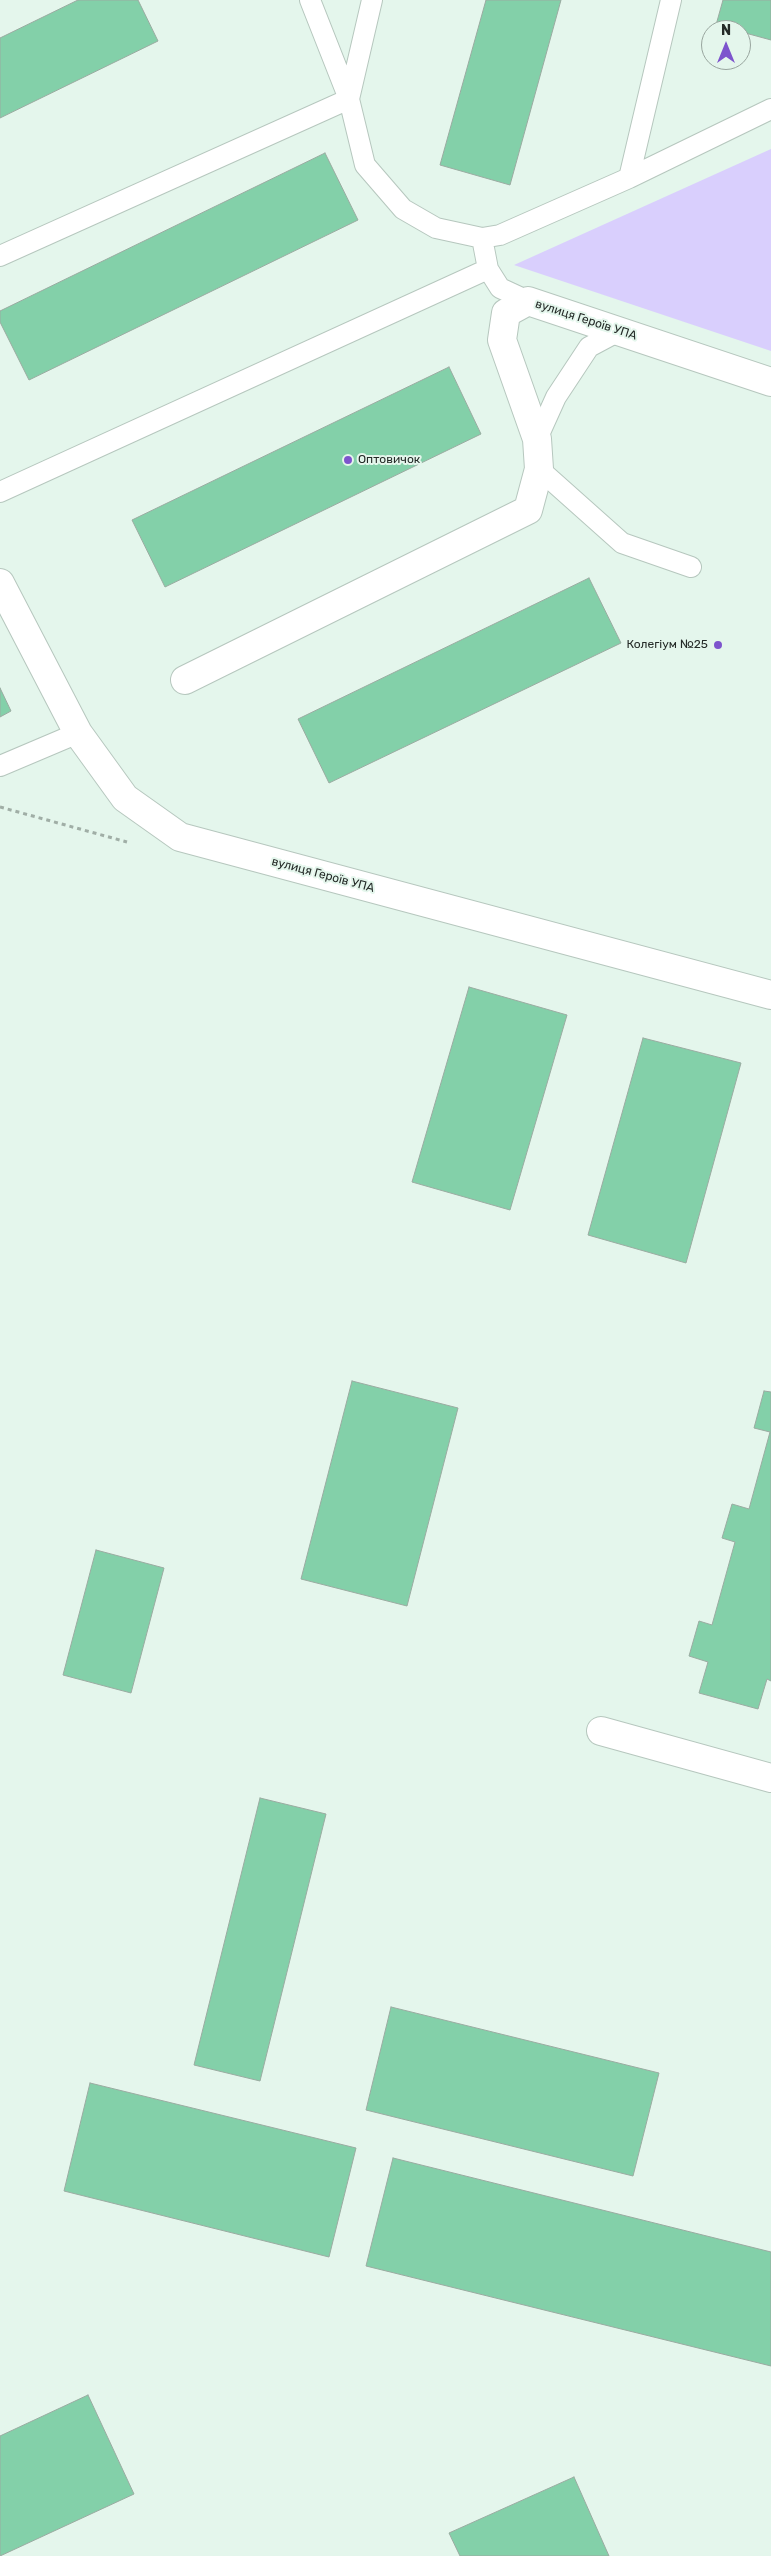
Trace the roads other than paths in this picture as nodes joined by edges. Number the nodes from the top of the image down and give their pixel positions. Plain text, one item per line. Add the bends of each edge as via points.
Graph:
1 (310, 0) edge
2 (372, 0) edge
3 (671, 0) edge
4 (349, 99) junction
5 (771, 109) edge
6 (629, 178) junction
7 (482, 238) junction
8 (0, 256) edge
9 (488, 269) junction
10 (528, 301) junction
11 (619, 331) junction
12 (771, 382) edge
13 (536, 439) junction
14 (539, 469) junction
15 (0, 492) edge
16 (691, 567) dead end
17 (0, 583) edge
18 (185, 680) dead end
19 (78, 733) junction
20 (0, 766) edge
21 (771, 995) edge
22 (601, 1731) dead end
23 (771, 1778) edge

1 - 4 lane
2 - 4 lane
3 - 6 lane
4 - 7 lane via 365,165 403,210 436,228
4 - 8 lane
5 - 6 lane
6 - 7 lane via 500,235
7 - 9 lane
9 - 10 lane via 500,288
9 - 15 lane
10 - 11 street, вулиця Героїв УПА
10 - 13 street, вулиця Героїв УПА via 506,313 502,340
11 - 12 street, вулиця Героїв УПА
11 - 13 lane via 589,346 556,397
13 - 14 street, вулиця Героїв УПА
14 - 16 lane via 622,543
14 - 18 street, вулиця Героїв УПА via 528,510
17 - 19 street, вулиця Героїв УПА
19 - 20 lane
19 - 21 street, вулиця Героїв УПА via 125,798 180,837
22 - 23 street

